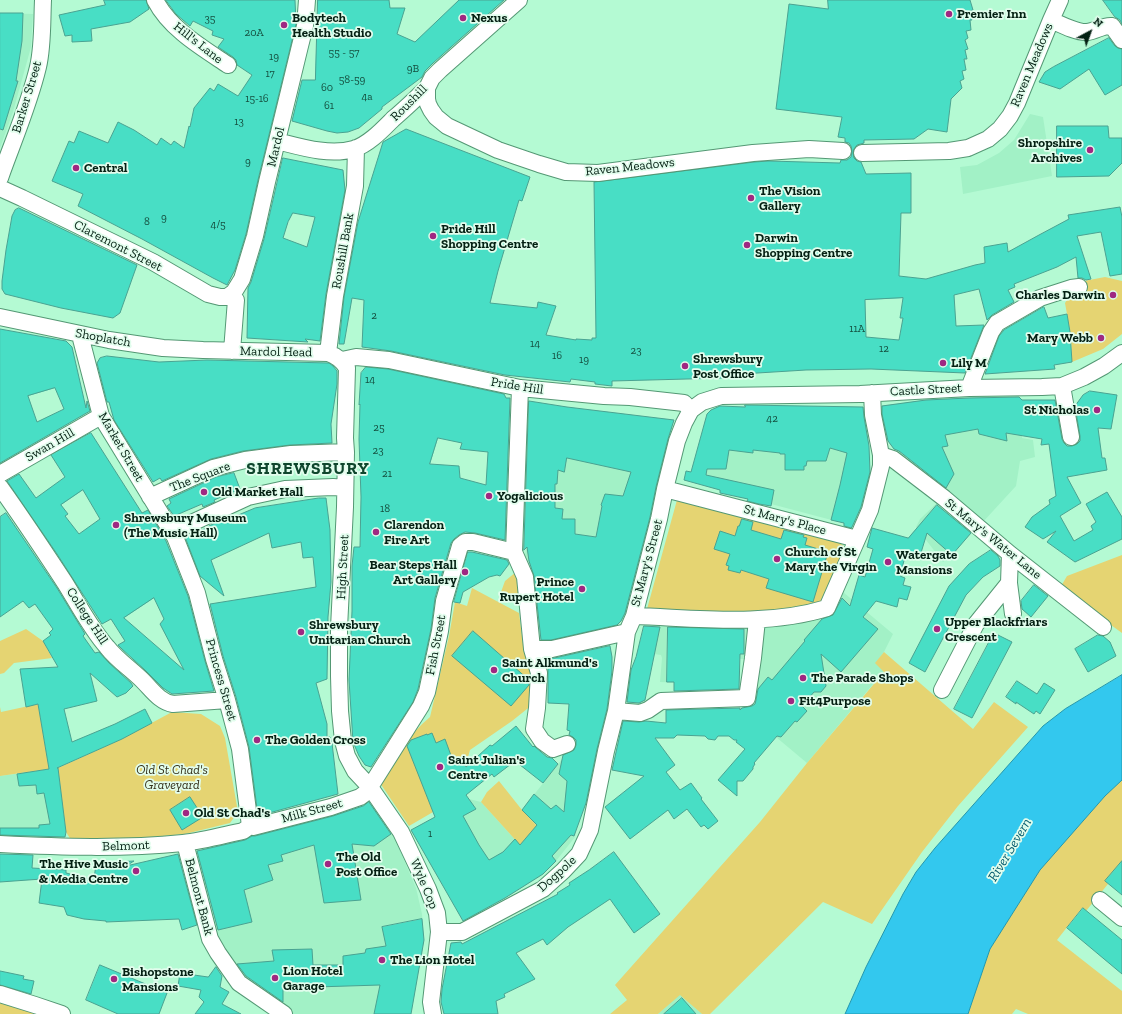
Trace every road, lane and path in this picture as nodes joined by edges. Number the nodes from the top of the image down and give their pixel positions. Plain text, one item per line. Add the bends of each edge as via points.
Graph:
1 (43, 0) edge
2 (155, 0) edge
3 (307, 0) edge
4 (519, 0) edge
5 (1060, 0) edge
6 (1050, 20) junction
7 (1122, 40) edge
8 (228, 65) dead end
9 (427, 88) junction
10 (277, 141) junction
11 (356, 148) junction
12 (843, 151) dead end
13 (862, 153) dead end
14 (1, 171) edge
15 (0, 188) edge
16 (1079, 287) dead end
17 (235, 296) junction
18 (0, 317) edge
19 (80, 335) junction
20 (207, 350) joint
21 (232, 351) junction
22 (328, 353) junction
23 (1122, 353) edge
24 (342, 360) junction
25 (1062, 386) junction
26 (520, 388) junction
27 (969, 388) junction
28 (872, 393) junction
29 (691, 410) junction
30 (101, 416) junction
31 (1071, 437) dead end
32 (346, 452) junction
33 (881, 455) junction
34 (0, 474) edge
35 (0, 487) edge
36 (345, 488) junction
37 (665, 489) junction
38 (148, 493) junction
39 (174, 535) junction
40 (857, 539) junction
41 (514, 545) junction
42 (1010, 554) junction
43 (1009, 583) junction
44 (1012, 614) dead end
45 (634, 616) junction
46 (756, 620) junction
47 (1103, 627) dead end
48 (627, 632) junction
49 (532, 649) junction
50 (942, 690) dead end
51 (227, 700) junction
52 (616, 712) junction
53 (566, 744) dead end
54 (606, 751) joint
55 (371, 788) junction
56 (250, 826) junction
57 (185, 843) junction
58 (0, 844) edge
59 (1100, 900) dead end
60 (1122, 918) edge
61 (439, 932) junction
62 (0, 994) edge
63 (62, 1014) edge
64 (284, 1014) edge
65 (433, 1014) edge

1 - 14 street, Barker Street via 42,42 38,66 30,97
2 - 8 street, Hill's Lane via 160,11 178,29
3 - 10 street, Mardol via 300,46
4 - 9 street, Roushill via 440,70
5 - 6 street, Raven Meadows
6 - 7 street via 1086,32 1112,26
6 - 13 street, Raven Meadows via 1017,103 1000,129 988,139 968,148 949,151
9 - 11 street, Roushill via 379,133
9 - 12 street, Raven Meadows via 431,110 447,126 498,150 566,172 598,173 753,153 809,149
10 - 11 street, Roushill via 334,152
10 - 17 street, Mardol via 255,236
11 - 22 street, Roushill Bank via 355,186 335,296
15 - 17 street, Claremont Street via 153,262 208,294 220,297
16 - 27 street via 1040,298 997,323
17 - 21 street, Mardol
18 - 19 street, Shoplatch
19 - 20 street, Shoplatch via 163,348
19 - 30 street, Market Street
20 - 21 street, Mardol Head
21 - 22 street, Mardol Head
22 - 24 street, Mardol Head
23 - 25 street, Castle Street via 1090,374
24 - 26 street, Pride Hill via 356,357 389,360
24 - 32 street, High Street via 347,368
25 - 27 street, Castle Street
25 - 31 street
26 - 29 street, Pride Hill via 684,403
26 - 41 street
27 - 28 street, Castle Street
28 - 29 street, Castle Street via 721,396 702,402
28 - 33 street via 873,415
29 - 37 street, St Mary's Street via 677,441
30 - 34 street, Swan Hill
30 - 38 street, Market Street
32 - 36 street, High Street
32 - 38 street, The Square via 291,454 244,460 213,468
33 - 40 street via 881,466 870,510
33 - 42 street, St Mary's Water Lane via 893,459 944,498
35 - 51 street, College Hill via 66,584 97,635 153,692 166,703 173,704
36 - 39 street via 285,489 248,497
36 - 55 street, High Street via 339,628 340,711 347,756 355,771
37 - 40 street, St Mary's Place
37 - 45 street, St Mary's Street
38 - 39 street
39 - 51 street, Princess Street via 196,593
40 - 46 street via 827,608
41 - 49 street via 525,577
41 - 55 street, Fish Street via 465,542 460,546 444,601 428,692
42 - 43 street
42 - 47 street, St Mary's Water Lane
43 - 44 street
43 - 50 street via 976,624
45 - 46 street
45 - 48 street, St Mary's Street
46 - 52 street via 747,698 661,701 640,714
48 - 49 street via 552,649
48 - 52 street, St Mary's Street
49 - 53 street via 539,673 534,729 542,741 553,749
51 - 56 street, Princess Street via 240,749
52 - 54 street, St Mary's Street
54 - 61 street, Dogpole via 590,830 579,854 569,865 543,889 462,932
55 - 56 street, Milk Street via 360,797 332,807
55 - 61 street, Wyle Cop via 401,832 428,889 437,913
56 - 57 street, Belmont via 243,831
57 - 58 street, Belmont via 62,848
57 - 64 street, Belmont Bank via 210,939 215,948 239,983
59 - 60 street
61 - 65 street, Wyle Cop via 431,1002
62 - 63 street

